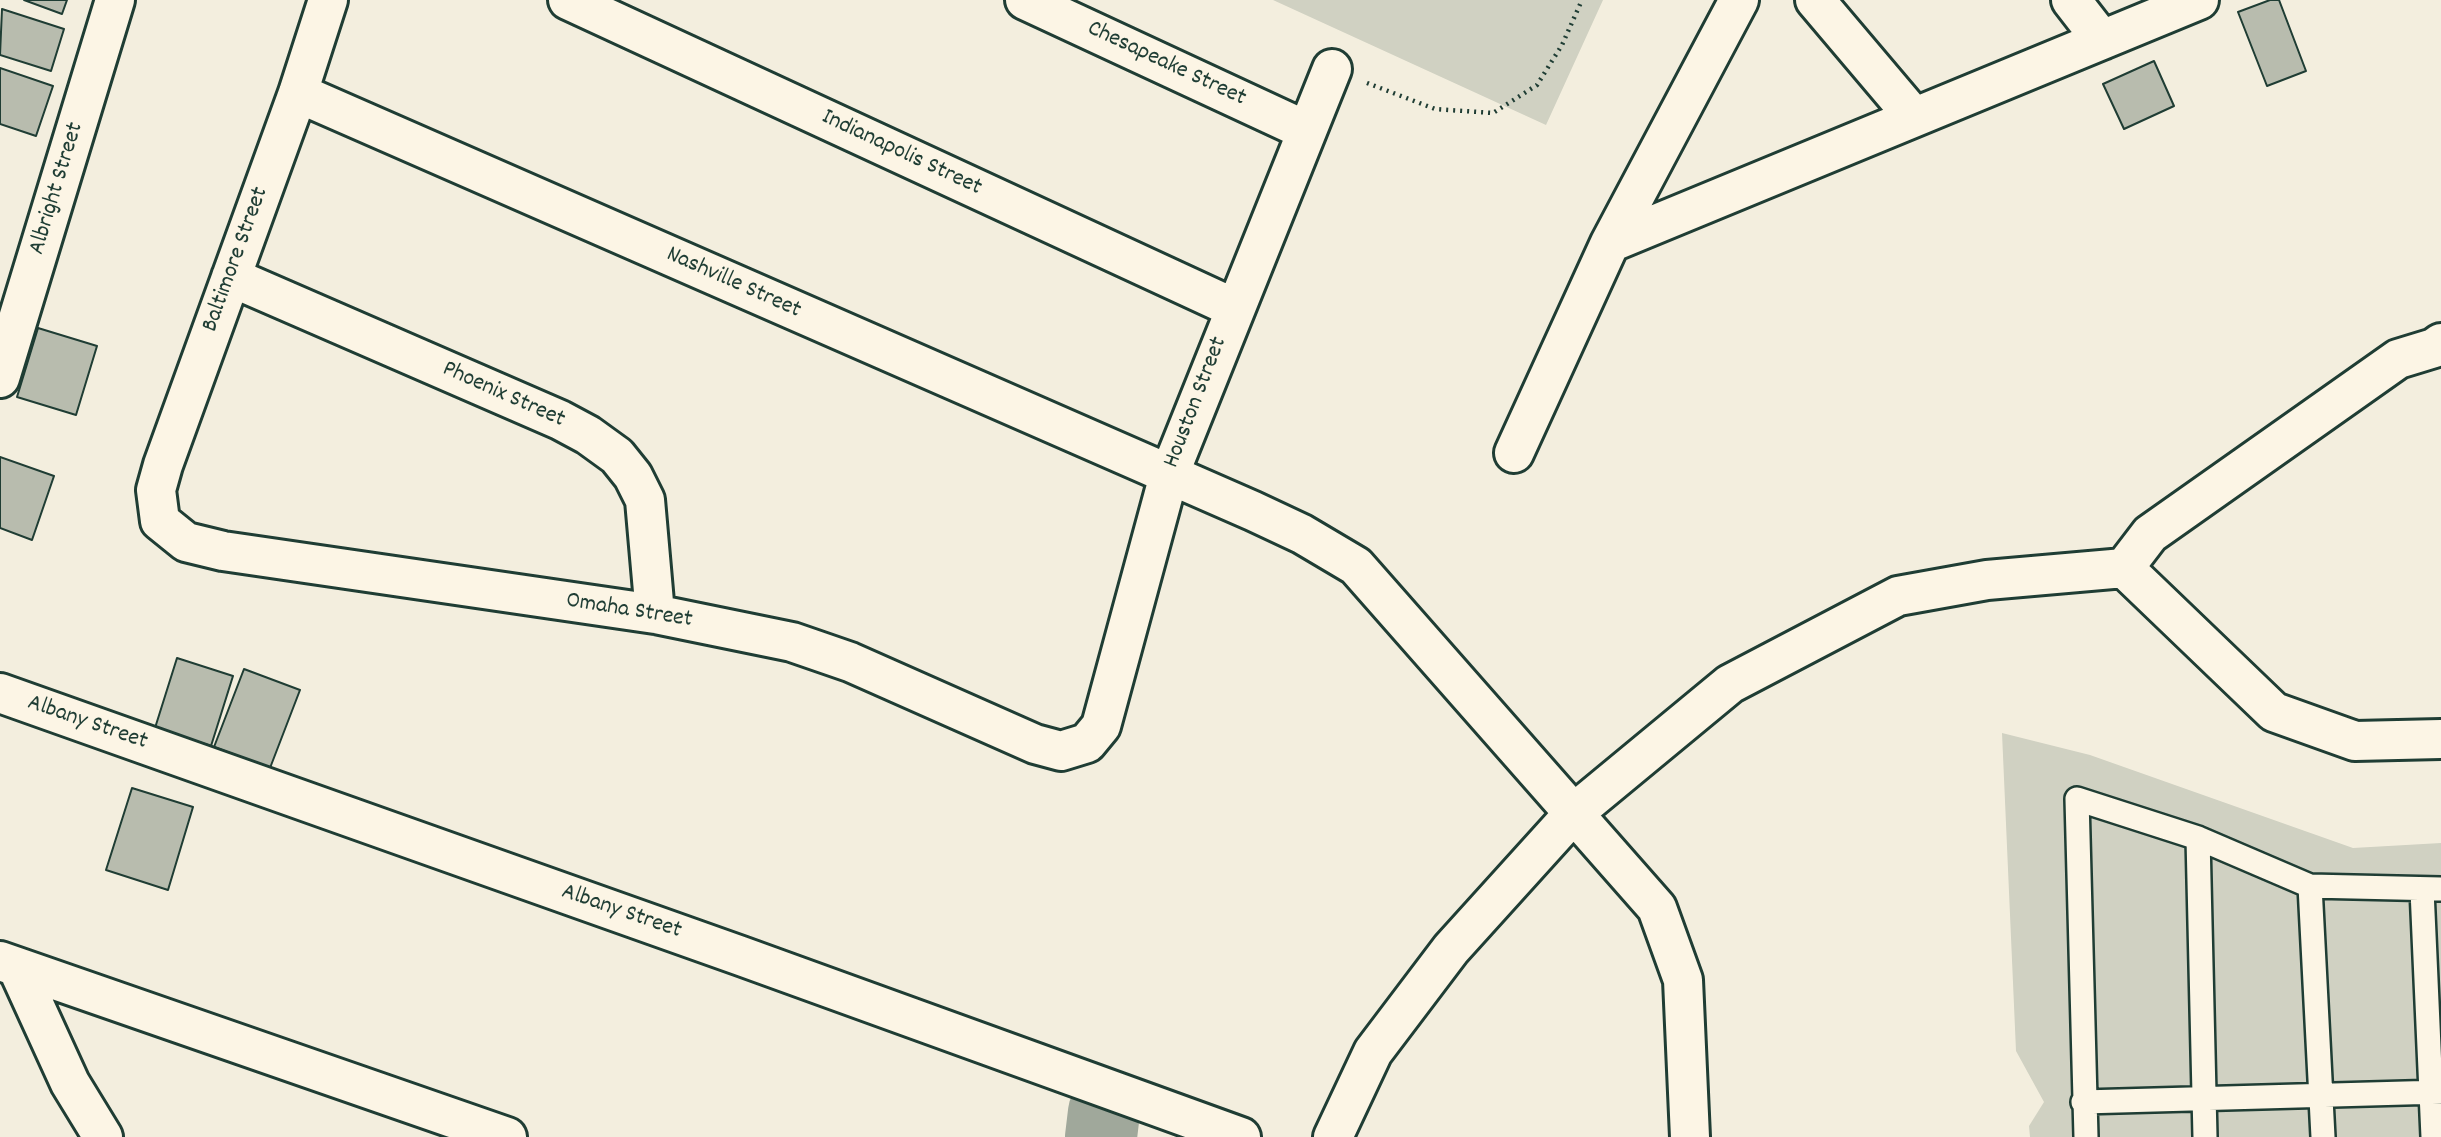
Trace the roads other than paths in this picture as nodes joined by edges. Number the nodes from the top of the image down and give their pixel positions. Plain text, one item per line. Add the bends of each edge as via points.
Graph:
1 (115, 0) edge
2 (328, 0) edge
3 (568, 0) edge
4 (1025, 0) edge
5 (1739, 0) edge
6 (1815, 0) edge
7 (2071, 0) edge
8 (2199, 0) edge
9 (2102, 40) junction
10 (1332, 69) road end
11 (298, 93) junction
12 (1914, 117) junction
13 (1307, 131) junction
14 (1610, 243) junction
15 (232, 277) junction
16 (1234, 308) junction
17 (2439, 348) edge
18 (0, 377) edge
19 (1514, 453) dead end
20 (1169, 475) junction
21 (160, 521) joint
22 (2124, 568) junction
23 (654, 614) junction
24 (0, 694) edge
25 (2441, 738) edge
26 (1087, 743) joint
27 (1574, 813) junction
28 (2198, 838) junction
29 (2310, 886) junction
30 (2431, 889) edge
31 (8, 964) edge
32 (2437, 1092) edge
33 (2321, 1094) junction
34 (2203, 1100) junction
35 (2083, 1102) junction
36 (103, 1137) edge
37 (507, 1137) edge
38 (1241, 1137) edge
39 (1333, 1137) edge
40 (1690, 1137) edge
41 (2085, 1137) edge
42 (2206, 1137) edge
43 (2323, 1137) edge
44 (2433, 1137) edge

1 - 18 street, Albright Street
2 - 11 street, Baltimore Street
3 - 16 street, Indianapolis Street
4 - 13 street, Chesapeake Street
5 - 14 street
6 - 12 street
7 - 9 street
8 - 9 street
9 - 12 street
10 - 13 street, Houston Street
11 - 15 street, Baltimore Street
11 - 20 street, Nashville Street
12 - 14 street
13 - 16 street, Houston Street
14 - 19 street
15 - 21 street, Baltimore Street via 163,465 156,491
15 - 23 street, Phoenix Street via 560,420 617,456 634,475 645,500
16 - 20 street, Houston Street
17 - 22 street via 2398,359 2150,534
20 - 26 street, Houston Street via 1111,697 1101,726
20 - 27 street, Nashville Street via 1302,534 1356,566
21 - 23 street, Omaha Street via 186,542 223,551
22 - 25 street via 2274,712 2355,741
22 - 27 street via 1987,580 1898,596 1730,684
23 - 26 street, Omaha Street via 792,642 910,687 1035,744 1061,751
24 - 38 street, Albany Street
27 - 39 street via 1451,949 1373,1052
27 - 40 street, Nashville Street via 1657,908 1683,980
28 - 29 lane
28 - 34 lane
28 - 35 lane via 2077,799
29 - 30 lane
29 - 33 lane
30 - 32 lane
31 - 36 street
31 - 37 street
32 - 33 lane
32 - 44 lane
33 - 34 lane
33 - 43 lane
34 - 35 lane
34 - 42 lane
35 - 41 lane

